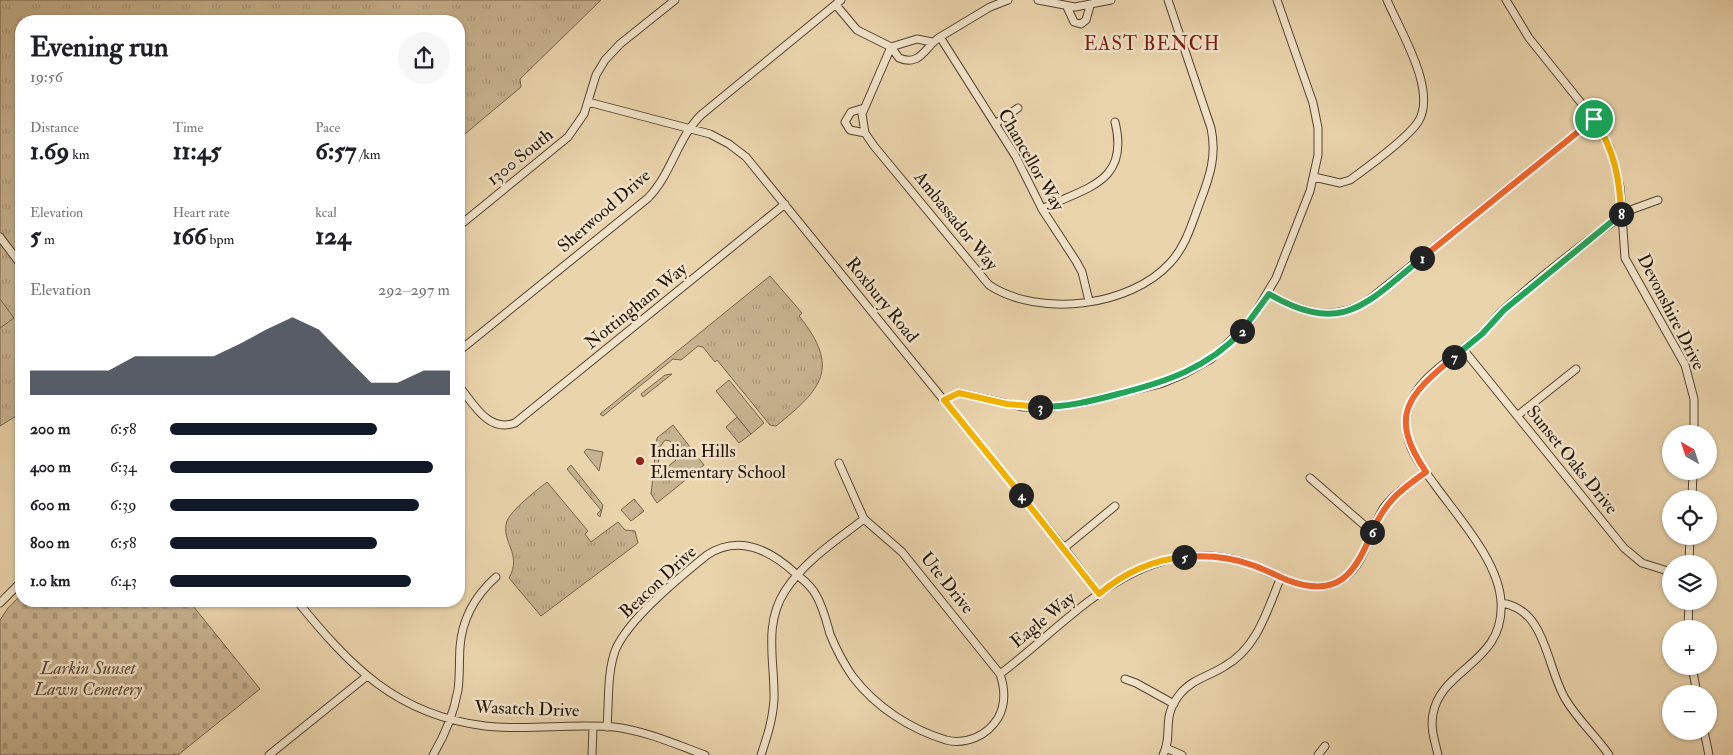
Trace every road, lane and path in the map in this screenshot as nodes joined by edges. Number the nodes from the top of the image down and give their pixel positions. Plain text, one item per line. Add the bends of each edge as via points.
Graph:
1 (675, 0) edge
2 (1008, 0) edge
3 (1038, 0) edge
4 (1111, 0) edge
5 (1168, 0) edge
6 (1278, 0) edge
7 (1387, 0) edge
8 (1506, 0) edge
9 (838, 2) edge
10 (1090, 6) junction
11 (1067, 7) junction
12 (940, 37) junction
13 (932, 42) junction
14 (891, 47) junction
15 (588, 102) junction
16 (864, 108) junction
17 (1018, 108) dead end
18 (1594, 119) junction
19 (1115, 122) dead end
20 (995, 124) junction
21 (688, 128) junction
22 (865, 133) junction
23 (1314, 178) junction
24 (1658, 200) dead end
25 (786, 204) junction
26 (1042, 209) junction
27 (1621, 216) junction
28 (465, 221) edge
29 (0, 237) edge
30 (15, 256) edge
31 (1269, 294) junction
32 (1089, 301) junction
33 (465, 347) edge
34 (1463, 350) junction
35 (1576, 370) dead end
36 (465, 393) edge
37 (944, 400) junction
38 (1517, 416) junction
39 (1694, 425) edge
40 (839, 463) dead end
41 (1426, 472) junction
42 (1310, 478) dead end
43 (1115, 506) dead end
44 (864, 519) junction
45 (1372, 532) junction
46 (1064, 548) junction
47 (1662, 570) edge
48 (797, 575) junction
49 (496, 576) dead end
50 (1281, 577) junction
51 (15, 588) edge
52 (1099, 594) junction
53 (0, 603) edge
54 (1501, 603) junction
55 (302, 607) edge
56 (1000, 674) junction
57 (366, 676) junction
58 (1125, 680) dead end
59 (1174, 704) junction
60 (450, 718) junction
61 (593, 727) junction
62 (607, 727) junction
63 (1706, 740) edge
64 (1325, 746) dead end
65 (1165, 751) edge
66 (270, 755) edge
67 (433, 755) edge
68 (592, 755) edge
69 (705, 755) edge
70 (761, 755) edge
71 (1182, 755) edge
72 (1318, 755) edge
73 (1438, 755) edge
74 (1609, 755) edge
75 (1708, 755) edge

1 - 15 street, 1300 South via 605,60 596,75
2 - 12 street
3 - 11 street
4 - 10 street
5 - 32 street, Ambassador Way via 1211,128 1214,150 1210,175 1187,236 1170,264 1133,289
6 - 23 street via 1316,115 1318,155
7 - 23 street via 1423,80 1425,100 1422,114 1406,134 1350,180 1340,183
8 - 18 street, Devonshire Drive via 1529,38
9 - 14 street via 857,30
9 - 21 street, Sherwood Drive via 710,106
10 - 11 street
10 - 11 street via 1086,20 1081,24 1074,22
12 - 13 street
12 - 20 street, Chancellor Way
13 - 14 street via 917,39
13 - 14 street via 923,56 911,60 899,58
14 - 16 street, Ambassador Way
15 - 21 street, Roxbury Road
15 - 28 street, 1300 South via 581,120 568,137
16 - 22 street
16 - 22 street, Ambassador Way via 851,112 845,122 850,130
17 - 20 street
18 - 27 street, Devonshire Drive via 1608,143 1618,173
18 - 31 street via 1361,306 1338,314 1313,313
19 - 26 street via 1118,154 1110,173 1094,186
20 - 26 street, Chancellor Way
21 - 25 street, Roxbury Road via 716,137 740,152
21 - 33 street, Sherwood Drive via 666,177 648,198
22 - 32 street, Ambassador Way via 989,286 1011,296 1045,304
23 - 31 street
24 - 27 street
25 - 36 street, Nottingham Way via 519,420 502,425 487,420
25 - 37 street, Roxbury Road
26 - 32 street, Chancellor Way via 1079,266
27 - 34 street via 1504,310
27 - 39 street, Devonshire Drive via 1625,258 1685,366 1694,399
29 - 30 street
31 - 37 street via 1249,323 1224,348 1197,367 1160,384 1060,407 1023,407 959,393
34 - 38 street, Sunset Oaks Drive
34 - 41 street via 1421,385 1408,410 1407,440
35 - 38 street
37 - 46 street, Roxbury Road
38 - 47 street, Sunset Oaks Drive via 1630,554
40 - 44 street
41 - 45 street, Eagle Way via 1391,498
41 - 54 street via 1478,545 1496,581
42 - 45 street
43 - 46 street
44 - 48 street
44 - 56 street, Ute Drive via 902,552
45 - 50 street, Eagle Way via 1358,563 1343,579 1329,585 1312,586
46 - 52 street, Roxbury Road
48 - 56 street, Beacon Drive via 816,594 835,645 854,678 885,709 918,728 956,741 984,733 996,721 1003,706
48 - 62 street, Beacon Drive via 781,560 751,546 732,545 707,555 644,612 624,635 611,668
48 - 70 street via 781,598 772,624 773,709
49 - 60 street via 477,598 464,625 458,689
50 - 52 street, Eagle Way via 1232,559 1184,557 1138,569
50 - 59 street via 1260,627 1245,651 1225,667 1191,684
51 - 53 street
52 - 56 street, Eagle Way
54 - 73 street via 1497,627 1487,648 1472,665 1451,680 1435,705 1432,730
54 - 74 street via 1517,608 1534,623 1563,694
55 - 57 street, Wasatch Drive via 340,653
57 - 60 street, Wasatch Drive via 414,706
57 - 66 street
58 - 59 street
59 - 65 street via 1167,720
60 - 61 street, Wasatch Drive via 503,727
60 - 67 street
61 - 62 street, Wasatch Drive
61 - 68 street
62 - 69 street, Wasatch Drive via 653,736
63 - 75 street
64 - 72 street
65 - 71 street

